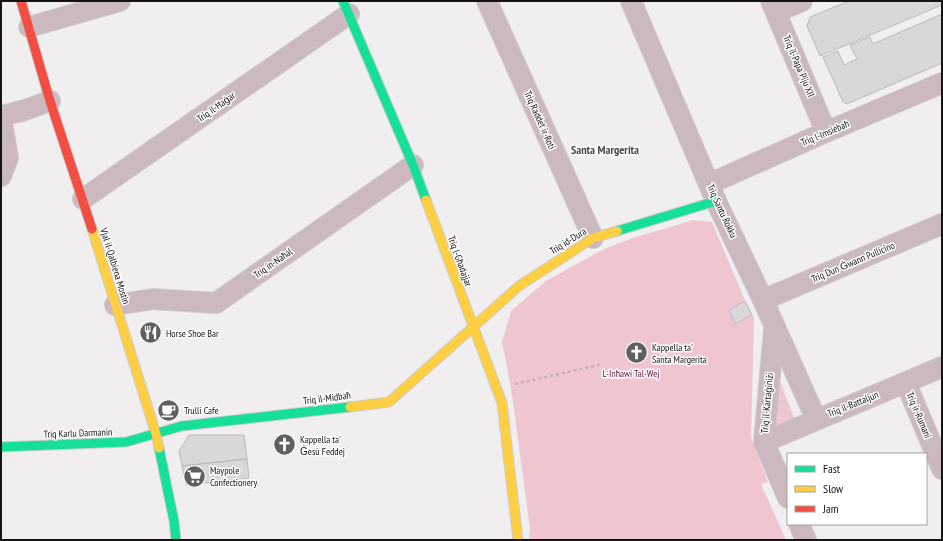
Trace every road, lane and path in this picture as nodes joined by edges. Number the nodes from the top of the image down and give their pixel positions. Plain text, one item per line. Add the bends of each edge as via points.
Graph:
1 (21, 1) edge
2 (120, 1) edge
3 (487, 1) edge
4 (631, 1) edge
5 (802, 1) edge
6 (346, 7) edge
7 (774, 7) edge
8 (29, 26) junction
9 (942, 83) edge
10 (50, 101) junction
11 (1, 117) edge
12 (826, 132) junction
13 (413, 166) junction
14 (1, 176) edge
15 (713, 192) junction
16 (83, 199) junction
17 (942, 224) edge
18 (593, 238) junction
19 (764, 300) junction
20 (115, 305) junction
21 (473, 327) junction
22 (774, 327) junction
23 (603, 364) dead end
24 (942, 367) edge
25 (906, 383) junction
26 (497, 388) junction
27 (816, 419) junction
28 (156, 434) junction
29 (764, 442) junction
30 (1, 447) edge
31 (942, 469) edge
32 (787, 496) edge
33 (799, 525) edge
34 (176, 540) edge
35 (518, 540) edge
36 (806, 540) edge

1 - 8 street, Vjal il-Qalbiena Mostin
2 - 8 street
3 - 18 street, Triq Raddet ir-Roti
4 - 15 street, Triq Santu Rokku
5 - 7 street
6 - 13 street, Triq l-Għadajjar
6 - 16 street, Triq il-Ħaġar
7 - 12 street, Triq il-Papa Piju XII
8 - 10 street, Vjal il-Qalbiena Mostin
9 - 12 street, Triq l-Imsiebaħ
10 - 11 street
10 - 16 street, Vjal il-Qalbiena Mostin
11 - 14 street via 8,158
12 - 15 street, Triq l-Imsiebaħ
13 - 20 street, Triq in-Naħal via 216,303 153,300
13 - 21 street, Triq l-Għadajjar
15 - 18 street, Triq id-Dura
15 - 19 street, Triq Santu Rokku
16 - 20 street, Vjal il-Qalbiena Mostin
17 - 19 street, Triq Dun Ġwann Pullicino
18 - 21 street, Triq id-Dura via 519,286
19 - 22 street, Triq Santu Rokku
20 - 28 street, Vjal il-Qalbiena Mostin
21 - 26 street, Triq l-Għadajjar
21 - 28 street, Triq il-Midbaħ via 389,402 182,426
22 - 27 street, Triq Santu Rokku
22 - 29 street, Triq il-Kartaġiniżi
23 - 26 path
24 - 25 street, Triq il-Battaljun
25 - 27 street, Triq il-Battaljun
25 - 31 street, Triq ir-Rumani
26 - 35 street, Triq l-Għadajjar via 502,403
27 - 29 street, Triq il-Battaljun
28 - 30 street, Triq Karlu Darmanin via 126,442
28 - 34 street, Vjal il-Qalbiena Mostin
29 - 32 street, Triq il-Kartaġiniżi
33 - 36 street

